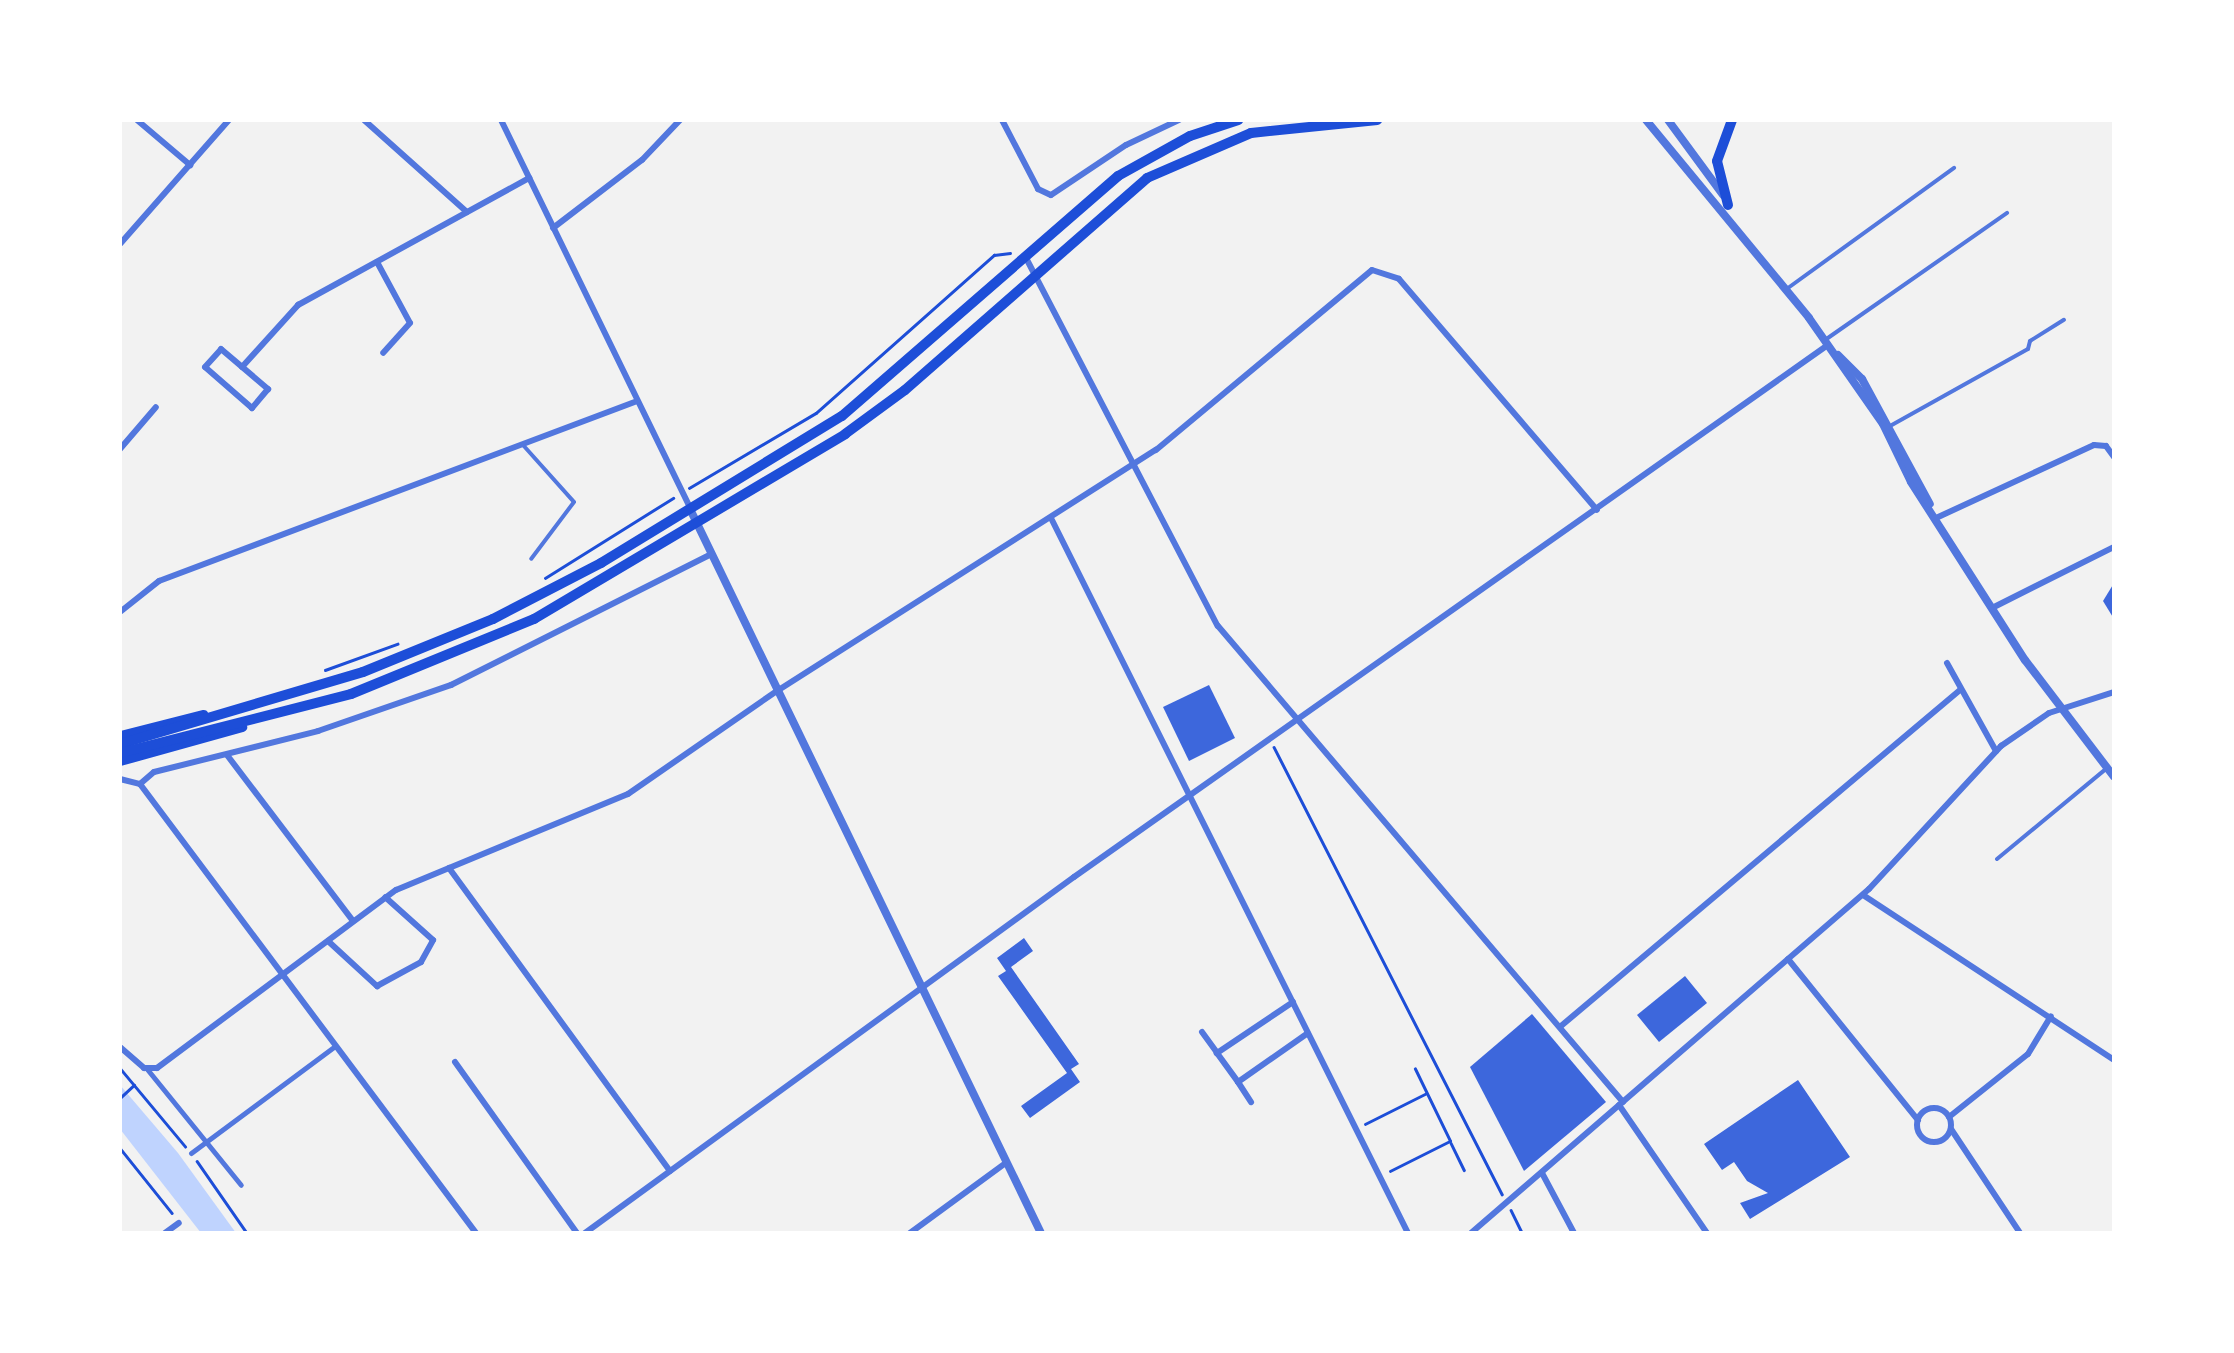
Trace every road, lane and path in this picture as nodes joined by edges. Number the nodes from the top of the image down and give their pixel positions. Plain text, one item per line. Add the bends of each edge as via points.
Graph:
1 (137, 120) edge
2 (229, 120) edge
3 (364, 120) edge
4 (501, 120) edge
5 (680, 120) edge
6 (1002, 120) edge
7 (1179, 120) edge
8 (1238, 120) edge
9 (1376, 120) edge
10 (1646, 120) edge
11 (1668, 120) edge
12 (1732, 120) edge
13 (190, 165) junction
14 (1954, 168) dead end
15 (529, 178) junction
16 (1728, 205) junction
17 (468, 212) junction
18 (2007, 214) dead end
19 (553, 228) junction
20 (1746, 233) junction
21 (120, 244) edge
22 (1008, 254) dead end
23 (1025, 256) junction
24 (377, 262) junction
25 (1035, 272) junction
26 (1788, 288) junction
27 (2064, 320) dead end
28 (1826, 342) junction
29 (383, 353) dead end
30 (242, 367) junction
31 (637, 401) junction
32 (156, 407) dead end
33 (1888, 427) junction
34 (523, 445) junction
35 (120, 449) edge
36 (2114, 456) edge
37 (1134, 465) junction
38 (682, 492) junction
39 (1597, 510) junction
40 (691, 511) junction
41 (1936, 518) junction
42 (1052, 520) junction
43 (698, 526) junction
44 (2114, 548) edge
45 (711, 554) junction
46 (531, 559) dead end
47 (534, 584) dead end
48 (1992, 608) junction
49 (120, 612) edge
50 (410, 640) dead end
51 (1947, 663) dead end
52 (323, 670) dead end
53 (1960, 690) junction
54 (777, 691) junction
55 (2114, 692) edge
56 (284, 697) junction
57 (2062, 708) junction
58 (276, 717) junction
59 (1300, 722) junction
60 (120, 735) edge
61 (1271, 741) junction
62 (120, 744) edge
63 (1996, 751) junction
64 (120, 753) edge
65 (226, 755) junction
66 (120, 761) edge
67 (2107, 768) junction
68 (2114, 777) edge
69 (120, 779) edge
70 (140, 784) junction
71 (1190, 796) junction
72 (1997, 859) dead end
73 (449, 868) junction
74 (1863, 894) junction
75 (386, 897) junction
76 (352, 922) junction
77 (328, 941) junction
78 (1788, 960) junction
79 (282, 974) junction
80 (922, 988) junction
81 (1292, 1002) junction
82 (2051, 1016) junction
83 (1560, 1026) junction
84 (1202, 1032) dead end
85 (1308, 1033) junction
86 (335, 1046) junction
87 (120, 1047) edge
88 (1217, 1053) junction
89 (2114, 1060) edge
90 (455, 1062) dead end
91 (147, 1069) junction
92 (1415, 1069) dead end
93 (1238, 1082) junction
94 (134, 1085) dead end
95 (1426, 1093) junction
96 (120, 1098) edge
97 (1251, 1102) dead end
98 (1621, 1103) junction
99 (1949, 1117) junction
100 (1918, 1120) junction
101 (1356, 1128) junction
102 (1950, 1129) junction
103 (207, 1142) junction
104 (1450, 1142) junction
105 (120, 1148) edge
106 (190, 1153) dead end
107 (1007, 1162) junction
108 (1464, 1170) dead end
109 (670, 1171) junction
110 (1541, 1172) junction
111 (1380, 1176) junction
112 (241, 1186) dead end
113 (1507, 1202) junction
114 (179, 1224) joint
115 (165, 1233) edge
116 (476, 1233) edge
117 (581, 1233) edge
118 (910, 1233) edge
119 (1041, 1233) edge
120 (1408, 1233) edge
121 (1471, 1233) edge
122 (1522, 1233) edge
123 (1574, 1233) edge
124 (1706, 1233) edge
125 (2020, 1233) edge

1 - 13 street
2 - 13 street
3 - 17 street
4 - 15 street
5 - 19 street via 642,160
6 - 7 street via 1038,189 1060,192 1112,153
8 - 23 main road via 1145,159
9 - 25 main road via 1275,128 1202,150 1126,192
10 - 20 street
11 - 16 street
12 - 16 main road via 1717,161
13 - 21 street
14 - 26 lane
15 - 17 street
15 - 19 street
16 - 20 street
17 - 24 street
18 - 28 lane
19 - 31 street
20 - 26 street
22 - 38 path via 994,256 816,413
23 - 25 street
23 - 40 main road via 842,416
24 - 29 street via 410,323
24 - 30 street via 292,310
25 - 37 street
25 - 43 main road via 905,390
26 - 28 street
27 - 33 lane via 2030,341 2028,350
28 - 33 street
28 - 39 street
30 - 30 street via 221,349 205,367 252,408 268,389
31 - 34 street
31 - 38 street
32 - 35 street
33 - 41 street
34 - 46 lane via 574,502
34 - 49 street via 159,581
36 - 41 street via 2094,445
37 - 39 street via 1360,276 1380,269 1400,279
37 - 42 street
37 - 59 street via 1218,626
38 - 40 street
38 - 47 path
39 - 59 street
40 - 43 street
40 - 56 main road via 493,618
41 - 48 street
42 - 54 street
42 - 71 street
43 - 45 street
43 - 58 main road via 490,639
44 - 48 street
45 - 54 street
45 - 65 street via 466,679
48 - 57 street
50 - 52 path
51 - 53 street
53 - 63 street
53 - 83 street
54 - 73 street via 616,802
54 - 80 street
55 - 57 street
56 - 60 main road
56 - 62 main road
57 - 63 street
57 - 67 street
58 - 64 main road
58 - 66 main road
59 - 61 street
59 - 83 street
61 - 71 street
61 - 113 path
63 - 74 street
65 - 70 street via 154,772
65 - 76 street
67 - 68 street
67 - 72 lane
69 - 70 street
70 - 79 street
71 - 80 street
71 - 81 street
73 - 75 street
73 - 109 street
74 - 78 street
74 - 82 street
75 - 76 street
75 - 77 street via 434,940 421,962 374,986
76 - 77 street
77 - 79 street
78 - 98 street
78 - 100 street
79 - 86 street
79 - 91 street via 160,1066
80 - 107 street
80 - 109 street
81 - 85 street
81 - 88 street
82 - 89 street
82 - 99 street via 2028,1054
83 - 98 street
84 - 88 street
85 - 93 street
85 - 101 street
86 - 103 street
86 - 116 street
87 - 91 street
88 - 93 street
90 - 117 street
91 - 103 street
92 - 95 path
93 - 97 street
94 - 96 path
95 - 101 path
95 - 104 path
98 - 110 street
98 - 124 street
99 - 100 street via 1934,1108
99 - 102 street
100 - 102 street via 1918,1131 1930,1141
101 - 111 street
102 - 125 street
103 - 106 street
103 - 112 street
104 - 108 path
104 - 111 path
105 - 114 path
107 - 118 street
107 - 119 street
109 - 117 street
110 - 113 street
110 - 123 street
111 - 120 street
113 - 121 street
113 - 122 path
114 - 115 street

